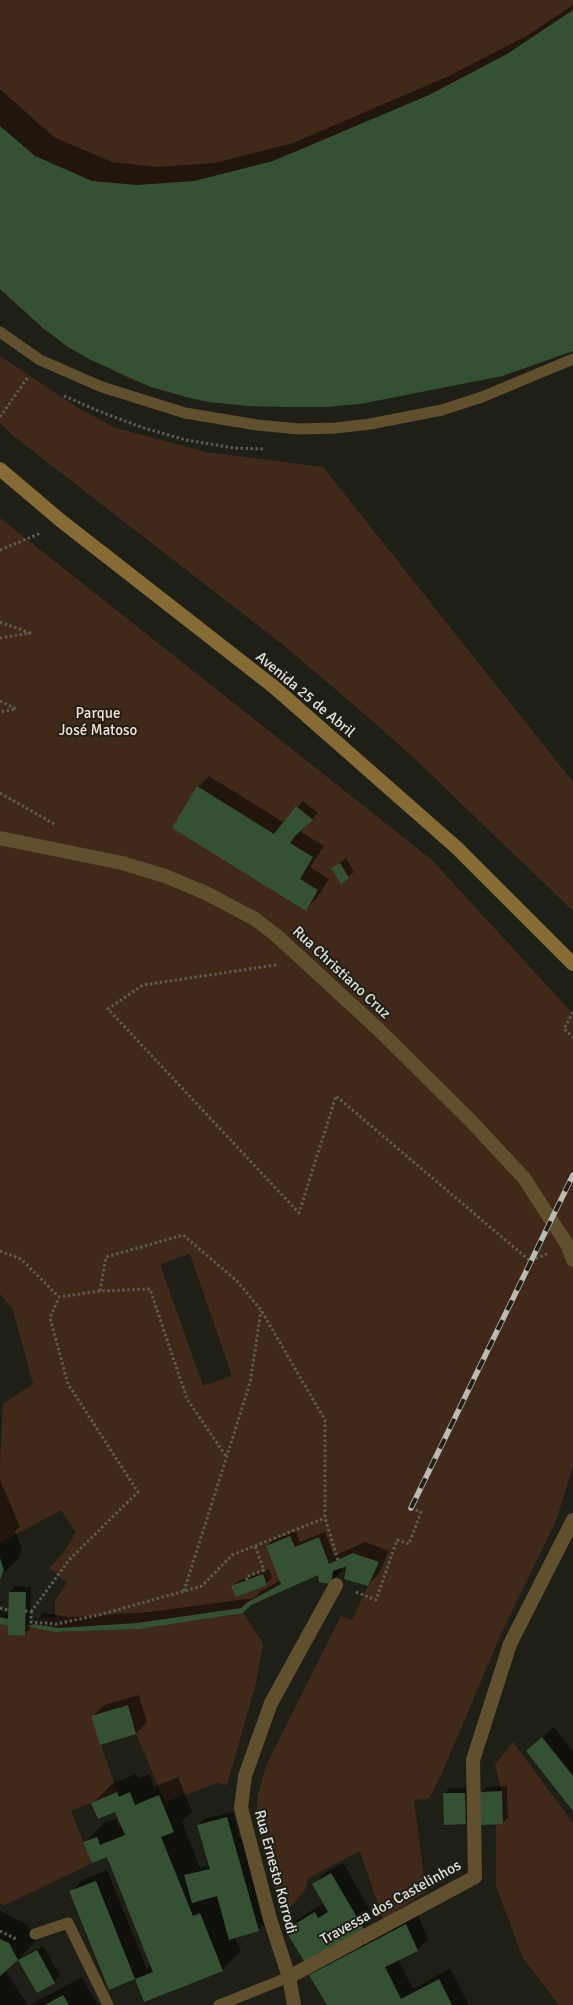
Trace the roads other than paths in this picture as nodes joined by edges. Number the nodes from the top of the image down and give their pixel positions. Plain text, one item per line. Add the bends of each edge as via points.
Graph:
1 (0, 332) edge
2 (573, 359) edge
3 (0, 469) edge
4 (0, 838) edge
5 (573, 964) edge
6 (573, 1260) edge
7 (572, 1528) edge
8 (336, 1585) road end
9 (35, 1934) dead end
10 (289, 1977) junction
11 (108, 2005) edge
12 (219, 2005) edge
13 (294, 2005) edge

1 - 2 lane via 40,360 102,388 186,413 257,426 299,429 370,424 442,410
3 - 5 main road, Avenida 25 de Abril via 60,520 274,687 457,848
4 - 6 street, Rua Christiano Cruz via 122,863 173,879 255,919 304,961 471,1121 524,1178 568,1246
7 - 10 street, Travessa dos Castelinhos via 510,1644 473,1760 475,1877
8 - 10 street, Rua Ernesto Korrodi via 271,1703 245,1776 241,1808
9 - 11 lane via 68,1923
10 - 12 lane
10 - 13 street, Rua Ernesto Korrodi

